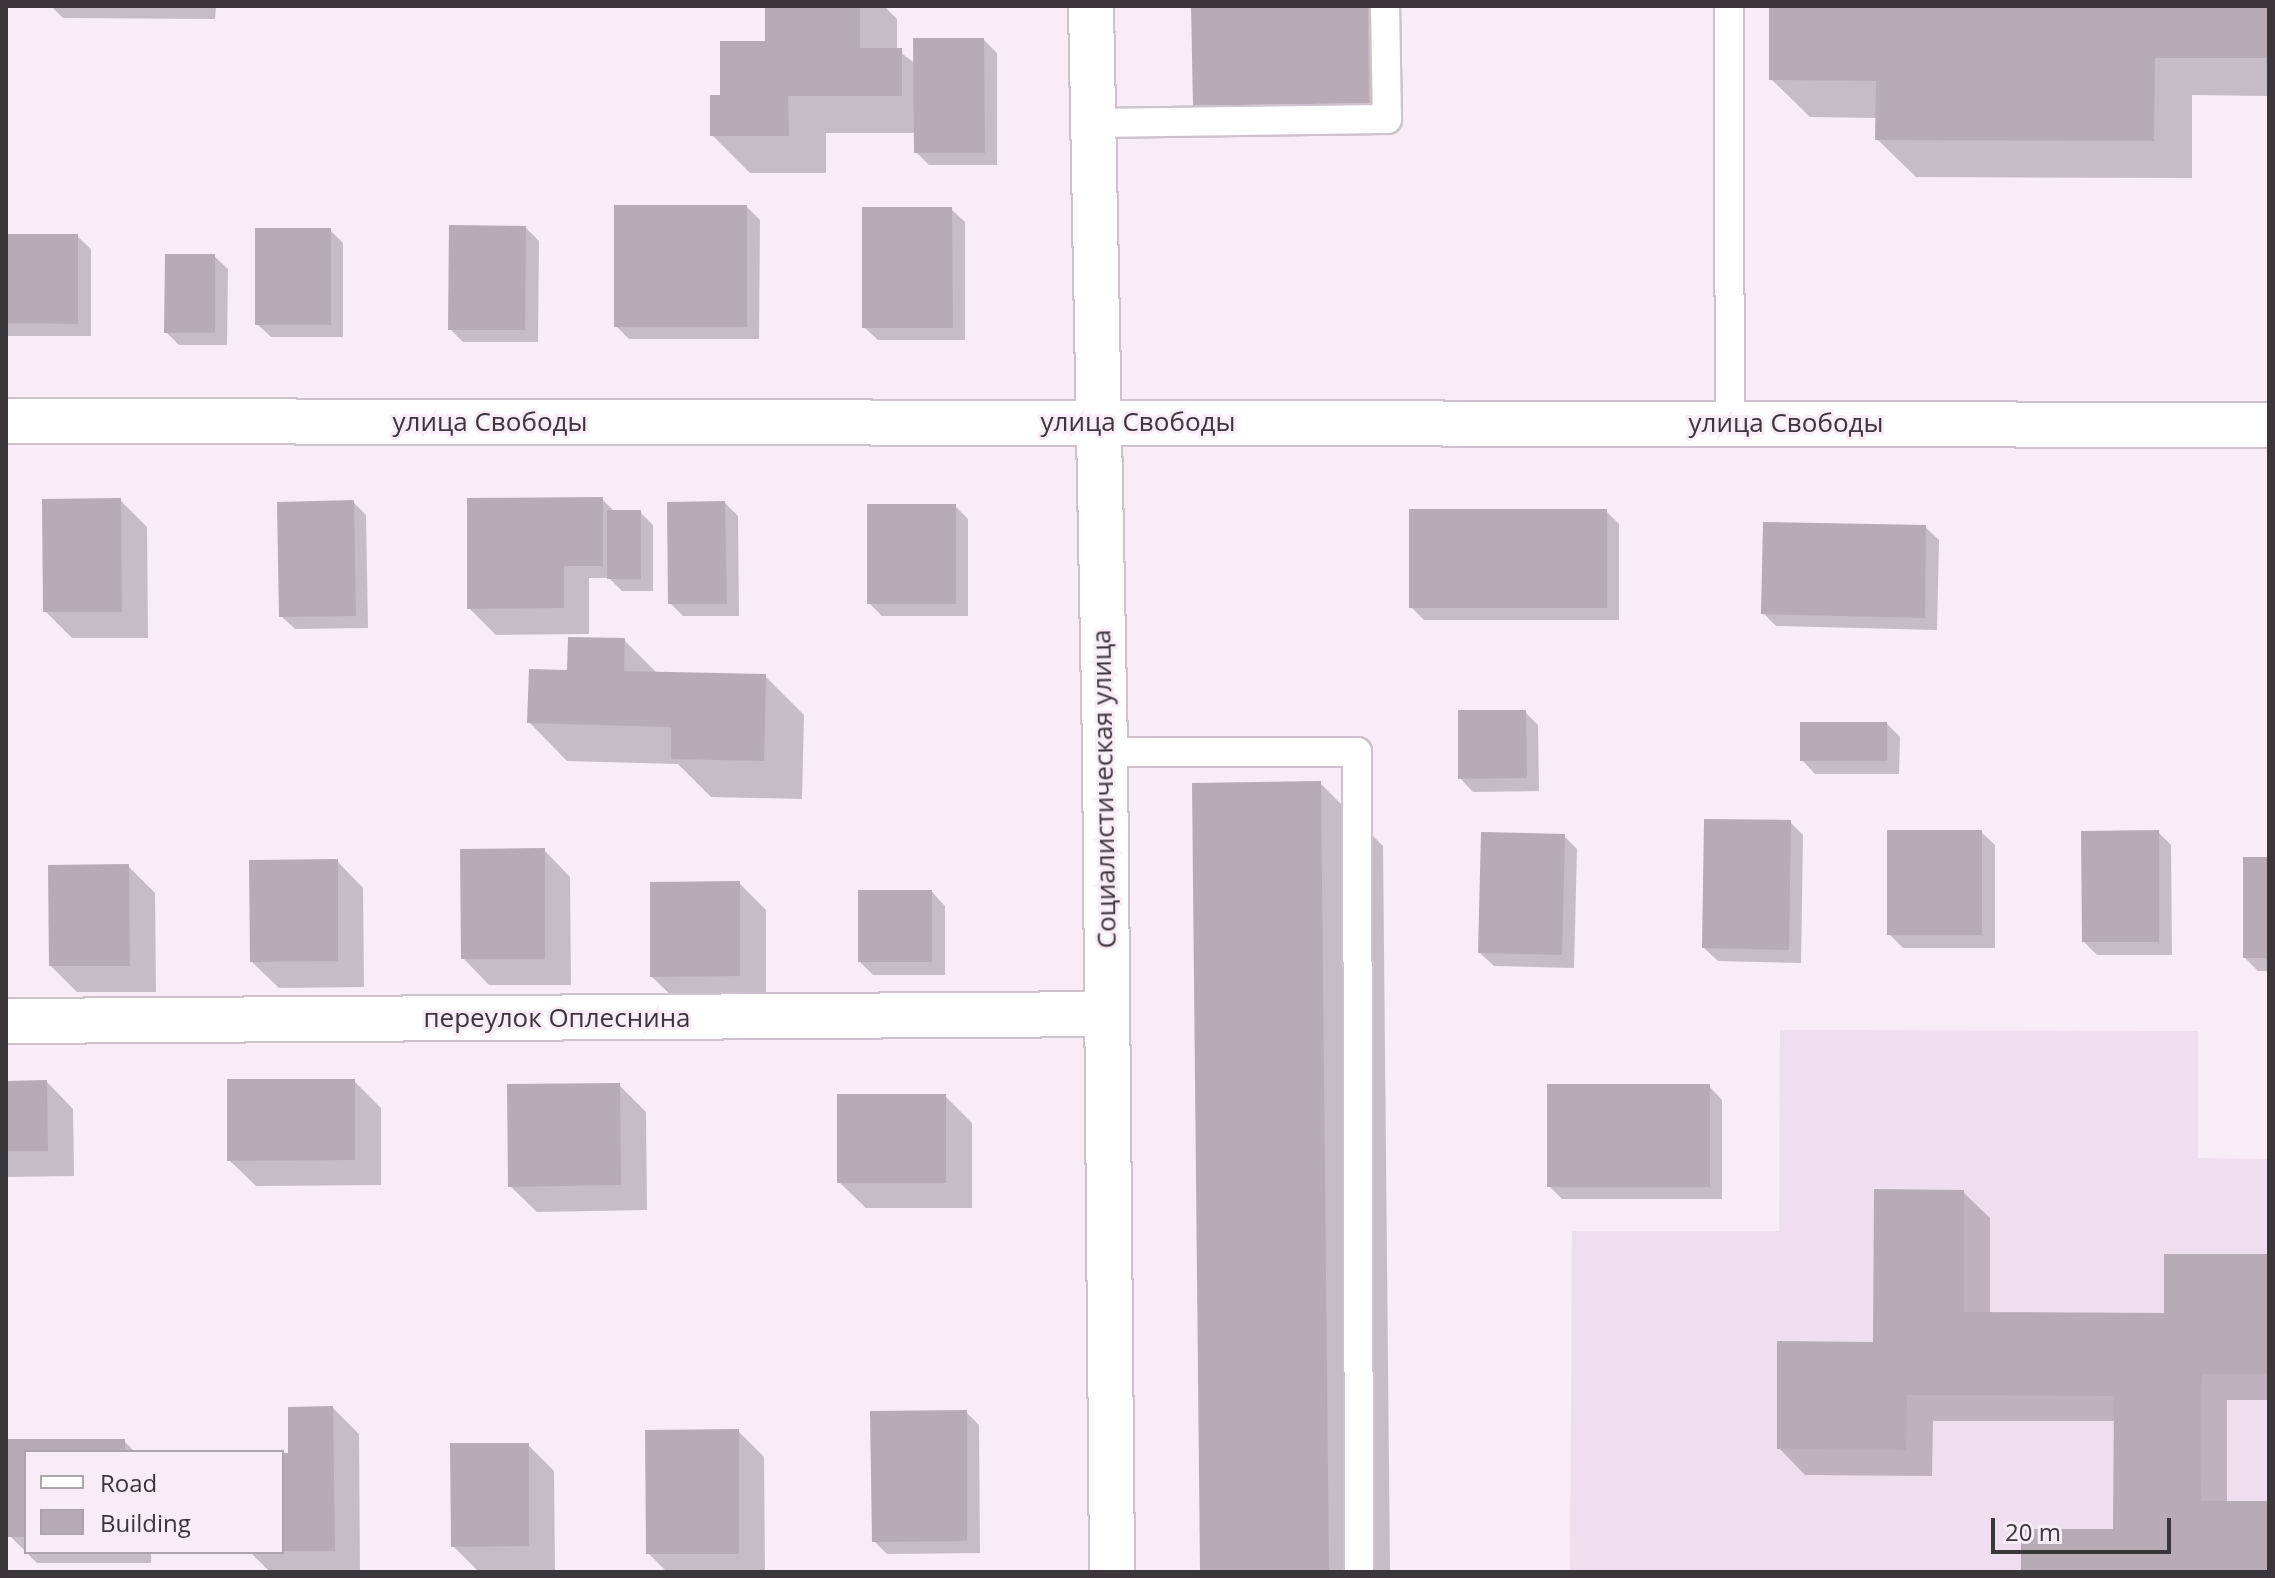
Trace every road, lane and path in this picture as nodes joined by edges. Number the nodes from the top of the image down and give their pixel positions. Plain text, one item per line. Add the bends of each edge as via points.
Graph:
1 (1091, 6) edge
2 (1385, 6) edge
3 (1729, 6) edge
4 (1092, 123) junction
5 (6, 421) edge
6 (1097, 422) junction
7 (1730, 423) junction
8 (2269, 425) edge
9 (1105, 752) junction
10 (1107, 1014) junction
11 (6, 1021) edge
12 (1112, 1572) edge
13 (1359, 1572) edge

1 - 4 street, Социалистическая улица
2 - 4 lane via 1387,119
3 - 7 lane
4 - 6 street, Социалистическая улица
5 - 6 street, улица Свободы
6 - 7 street, улица Свободы
6 - 9 street, Социалистическая улица
7 - 8 street, улица Свободы
9 - 10 street, Социалистическая улица
9 - 13 lane via 1357,752
10 - 11 street, переулок Оплеснина
10 - 12 street, Социалистическая улица

